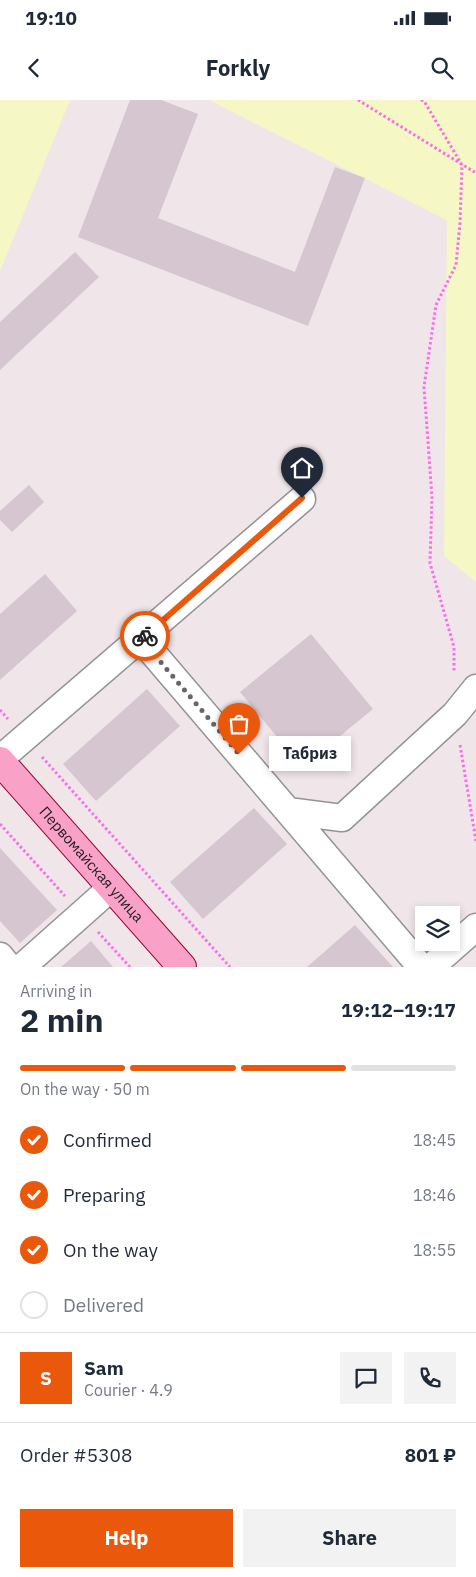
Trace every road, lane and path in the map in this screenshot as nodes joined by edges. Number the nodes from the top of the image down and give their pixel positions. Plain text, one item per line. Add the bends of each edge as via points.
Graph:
1 (358, 100) edge
2 (421, 100) edge
3 (462, 165) junction
4 (476, 173) edge
5 (302, 498) dead end
6 (141, 639) junction
7 (476, 688) edge
8 (0, 710) edge
9 (455, 714) junction
10 (25, 738) junction
11 (0, 760) edge
12 (288, 811) junction
13 (476, 841) edge
14 (112, 887) junction
15 (476, 927) edge
16 (0, 956) edge
17 (10, 967) edge
18 (22, 967) edge
19 (182, 967) edge
20 (230, 967) edge
21 (421, 967) edge
22 (431, 967) edge

1 - 3 path
2 - 3 path
3 - 4 path
3 - 9 path via 456,265 436,305 424,387 432,497 430,563 454,647
5 - 6 lane
6 - 10 lane
6 - 12 lane
7 - 9 lane
8 - 10 path
9 - 12 lane via 342,818
9 - 13 path
10 - 11 lane
10 - 20 path
11 - 14 main road, Первомайская улица
12 - 21 lane
14 - 18 lane
14 - 19 main road, Первомайская улица
15 - 22 lane
16 - 17 lane

